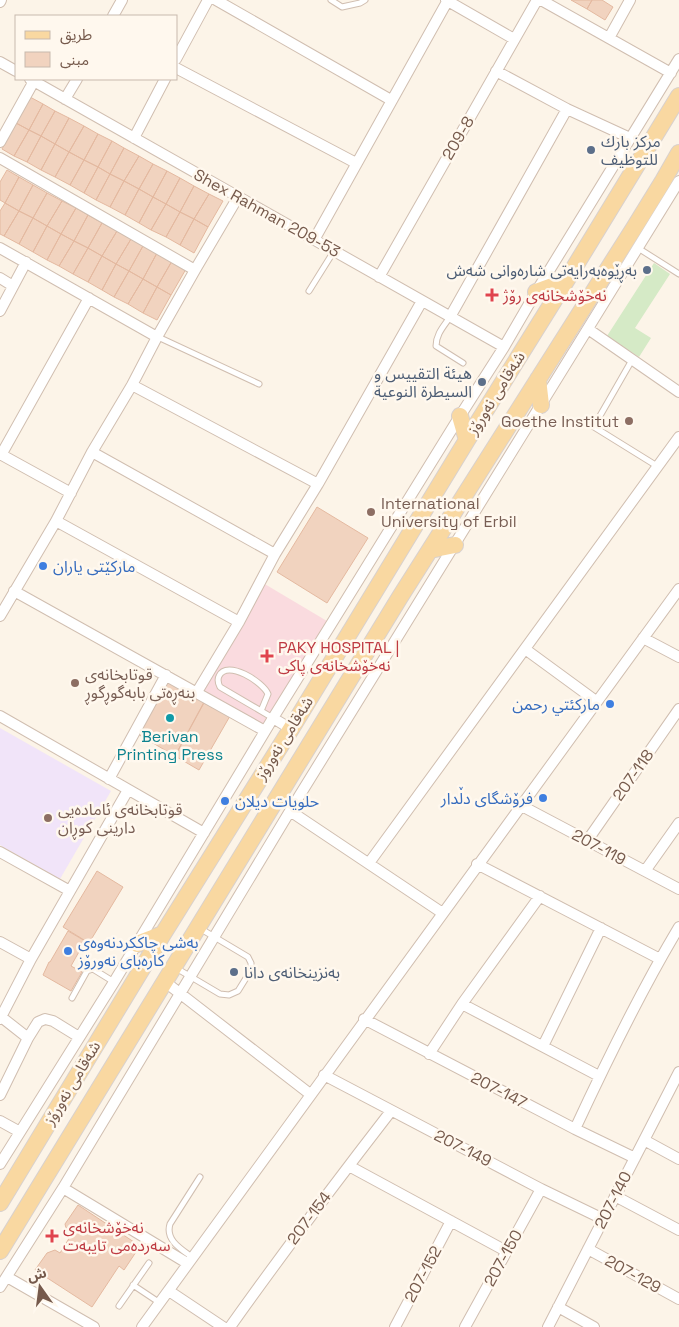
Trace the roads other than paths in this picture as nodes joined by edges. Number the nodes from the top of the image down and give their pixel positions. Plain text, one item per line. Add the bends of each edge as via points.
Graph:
1 (122, 0) edge
2 (208, 0) edge
3 (216, 0) edge
4 (331, 0) edge
5 (365, 0) edge
6 (447, 0) edge
7 (537, 0) edge
8 (541, 0) edge
9 (630, 0) edge
10 (114, 15) edge
11 (609, 38) junction
12 (514, 39) junction
13 (178, 55) edge
14 (679, 59) edge
15 (0, 62) edge
16 (178, 69) edge
17 (15, 70) edge
18 (496, 71) junction
19 (671, 73) junction
20 (32, 80) edge
21 (76, 80) edge
22 (164, 80) edge
23 (679, 96) edge
24 (65, 99) junction
25 (392, 100) junction
26 (567, 109) junction
27 (134, 138) junction
28 (630, 138) junction
29 (0, 142) edge
30 (679, 153) edge
31 (0, 158) edge
32 (356, 163) junction
33 (679, 180) edge
34 (238, 197) junction
35 (314, 240) junction
36 (0, 248) edge
37 (638, 248) junction
38 (334, 251) junction
39 (26, 262) junction
40 (195, 270) junction
41 (679, 274) edge
42 (379, 276) junction
43 (0, 278) edge
44 (566, 281) junction
45 (14, 286) junction
46 (309, 291) dead end
47 (536, 292) junction
48 (88, 298) junction
49 (422, 301) junction
50 (0, 311) edge
51 (450, 317) junction
52 (588, 329) junction
53 (157, 337) junction
54 (504, 347) junction
55 (632, 360) junction
56 (463, 364) dead end
57 (538, 379) junction
58 (259, 384) dead end
59 (132, 385) junction
60 (679, 392) edge
61 (541, 405) junction
62 (460, 416) junction
63 (597, 420) dead end
64 (586, 422) dead end
65 (679, 437) edge
66 (466, 440) junction
67 (92, 452) junction
68 (1, 455) edge
69 (658, 466) junction
70 (318, 484) junction
71 (71, 493) junction
72 (56, 520) junction
73 (455, 545) junction
74 (430, 550) junction
75 (276, 554) junction
76 (381, 581) junction
77 (679, 589) edge
78 (14, 591) junction
79 (400, 596) junction
80 (368, 601) junction
81 (390, 613) junction
82 (0, 616) edge
83 (239, 622) junction
84 (643, 638) junction
85 (525, 649) junction
86 (679, 657) edge
87 (166, 675) junction
88 (197, 692) junction
89 (596, 701) junction
90 (679, 709) edge
91 (261, 711) junction
92 (0, 716) edge
93 (273, 718) junction
94 (291, 729) junction
95 (265, 731) junction
96 (109, 779) junction
97 (128, 790) junction
98 (520, 805) junction
99 (290, 811) junction
100 (679, 823) edge
101 (204, 833) junction
102 (587, 841) junction
103 (0, 852) edge
104 (369, 863) junction
105 (476, 864) junction
106 (645, 871) junction
107 (679, 889) edge
108 (70, 891) junction
109 (540, 896) junction
110 (441, 912) junction
111 (197, 927) junction
112 (679, 927) edge
113 (601, 928) junction
114 (163, 934) junction
115 (215, 937) junction
116 (0, 942) edge
117 (137, 944) junction
118 (31, 959) junction
119 (660, 959) junction
120 (173, 966) junction
121 (191, 977) junction
122 (164, 981) junction
123 (114, 982) junction
124 (181, 994) junction
125 (72, 998) dead end
126 (462, 1004) junction
127 (0, 1017) edge
128 (364, 1019) junction
129 (79, 1037) junction
130 (28, 1038) junction
131 (542, 1046) junction
132 (429, 1054) junction
133 (679, 1072) edge
134 (324, 1075) junction
135 (599, 1076) junction
136 (310, 1094) junction
137 (0, 1095) edge
138 (391, 1111) junction
139 (0, 1121) edge
140 (575, 1129) junction
141 (20, 1132) junction
142 (644, 1140) junction
143 (635, 1158) junction
144 (679, 1159) edge
145 (0, 1164) edge
146 (348, 1166) junction
147 (200, 1177) dead end
148 (63, 1188) junction
149 (541, 1189) junction
150 (615, 1196) junction
151 (0, 1202) edge
152 (603, 1219) junction
153 (451, 1221) junction
154 (679, 1230) edge
155 (588, 1249) junction
156 (0, 1251) edge
157 (506, 1251) junction
158 (189, 1260) junction
159 (149, 1263) dead end
160 (7, 1277) junction
161 (134, 1285) junction
162 (0, 1288) edge
163 (169, 1291) junction
164 (679, 1299) edge
165 (160, 1303) junction
166 (119, 1306) dead end
167 (558, 1307) junction
168 (94, 1327) edge
169 (142, 1327) edge
170 (223, 1327) edge
171 (230, 1327) edge
172 (395, 1327) edge
173 (465, 1327) edge
174 (548, 1327) edge
175 (594, 1327) edge

1 - 10 street
2 - 13 street
3 - 25 street
4 - 5 lane via 342,7
6 - 12 street
6 - 25 street
7 - 12 street, 209-8
8 - 11 street
9 - 11 street
11 - 19 street
12 - 18 street, 209-8
14 - 19 street
15 - 17 street
16 - 32 street
18 - 26 street
18 - 42 street, 209-8
19 - 28 street
20 - 24 street, Shex Rahman 209-53
20 - 29 street
21 - 24 street
22 - 27 street
23 - 44 main road, شەقامی نەورۆز
24 - 27 street, Shex Rahman 209-53
25 - 32 street
26 - 28 street
26 - 51 street
27 - 34 street, Shex Rahman 209-53
28 - 47 street
30 - 57 main road, شەقامی نەورۆز
31 - 40 street
32 - 35 street
33 - 37 street
34 - 35 street, Shex Rahman 209-53
34 - 40 street
35 - 38 street, Shex Rahman 209-53
36 - 39 street
37 - 41 lane
37 - 52 street
38 - 42 street, Shex Rahman 209-53
38 - 46 lane
39 - 45 street
39 - 48 street
40 - 53 street
42 - 49 street, Shex Rahman 209-53
43 - 45 street
44 - 47 main road
44 - 66 main road, شەقامی نەورۆز
45 - 50 street
47 - 54 street
48 - 53 street
48 - 68 street
49 - 51 street, Shex Rahman 209-53
49 - 70 street
51 - 54 street, Shex Rahman 209-53
51 - 56 lane via 438,335 436,346
52 - 55 street
52 - 61 street
53 - 58 lane
53 - 59 street
54 - 62 street
55 - 60 street
55 - 63 lane
57 - 61 main road
57 - 74 main road, شەقامی نەورۆز
59 - 67 street
59 - 70 street
61 - 73 street
62 - 66 main road
62 - 93 street
64 - 69 lane
65 - 69 street
66 - 76 main road, شەقامی نەورۆز
67 - 71 street
67 - 75 street
68 - 71 street
69 - 85 street
70 - 75 street
71 - 72 street
72 - 78 street
72 - 83 street
73 - 74 main road
73 - 99 street
74 - 79 main road, شەقامی نەورۆز
75 - 83 street
76 - 79 main road via 386,590
76 - 80 main road, شەقامی نەورۆز
77 - 84 street
78 - 82 street
78 - 87 street
79 - 81 main road, شەقامی نەورۆز
80 - 81 main road via 381,603
80 - 94 main road, شەقامی نەورۆز
81 - 111 main road, شەقامی نەورۆز
83 - 88 street
84 - 86 street
84 - 89 street
85 - 89 street
85 - 104 street
87 - 88 street
87 - 96 street
88 - 95 street
89 - 98 street
90 - 102 street, 207-118
91 - 91 lane via 268,694 263,686 238,671 230,669 220,674 220,687
91 - 93 lane
92 - 96 street
93 - 94 street
93 - 95 street
94 - 114 main road, شەقامی نەورۆز
95 - 101 street
96 - 97 street
97 - 101 street
97 - 108 street
98 - 102 street, 207-119
98 - 105 street
99 - 104 street
99 - 115 street
100 - 106 street
101 - 117 street
102 - 106 street, 207-119
103 - 108 street
104 - 110 street
105 - 109 street
105 - 110 street
106 - 107 street, 207-119
108 - 118 street
109 - 113 street
109 - 126 street
110 - 128 street
111 - 115 lane
111 - 120 main road, شەقامی نەورۆز
112 - 119 street
113 - 119 street
113 - 131 street
114 - 117 main road
114 - 151 main road, شەقامی نەورۆز
115 - 121 street
115 - 121 lane via 248,957 251,970 238,991 229,995 220,994
116 - 118 street
117 - 123 street
118 - 127 street
119 - 135 street
120 - 121 lane
120 - 122 main road, شەقامی نەورۆز
121 - 124 street
122 - 124 street
122 - 156 main road, شەقامی نەورۆز
123 - 125 lane via 89,969
123 - 129 street
124 - 136 street
124 - 148 street
126 - 131 street
126 - 132 street
127 - 130 street
128 - 132 street, 207-147
128 - 134 street
129 - 130 street via 45,1019 38,1022
129 - 141 street
130 - 137 street
131 - 135 street
132 - 140 street, 207-147
133 - 142 street, 207-140
134 - 136 street
134 - 138 street, 207-149
135 - 140 street
136 - 158 street
138 - 146 street, 207-154
138 - 149 street, 207-149
139 - 141 street
140 - 143 street, 207-147
141 - 145 street
142 - 143 street, 207-140
142 - 144 street
143 - 150 street, 207-140
146 - 153 street
146 - 171 street, 207-154
147 - 158 lane via 168,1228 175,1244
148 - 158 street
148 - 160 street
149 - 152 street, 207-149
149 - 157 street, 207-150
150 - 152 street, 207-140
150 - 154 street
152 - 155 street, 207-140
153 - 157 street
153 - 172 street, 207-152
155 - 164 street, 207-129
155 - 167 street, 207-140
157 - 173 street, 207-150
158 - 163 street
159 - 161 lane
160 - 162 street
160 - 168 street
161 - 165 lane
161 - 166 lane
163 - 165 street
163 - 170 street
165 - 169 street
167 - 174 street, 207-140
167 - 175 street

